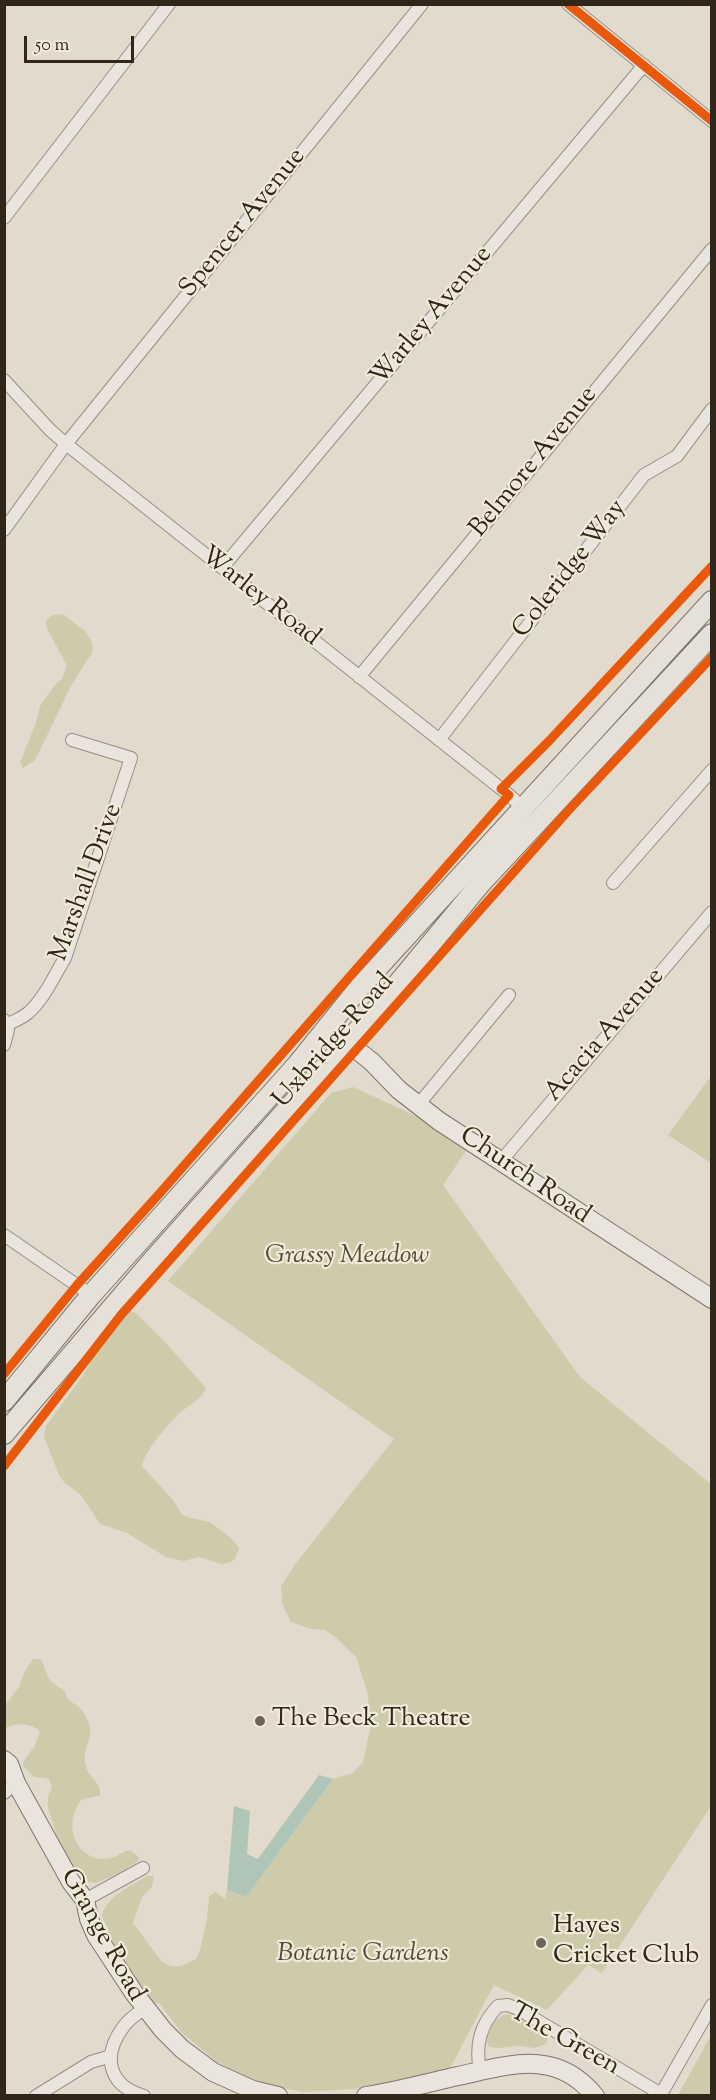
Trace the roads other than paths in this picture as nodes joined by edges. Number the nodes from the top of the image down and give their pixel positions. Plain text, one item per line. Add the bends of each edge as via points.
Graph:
1 (169, 4) edge
2 (422, 4) edge
3 (568, 4) edge
4 (644, 65) junction
5 (711, 121) edge
6 (4, 219) edge
7 (711, 249) edge
8 (4, 380) edge
9 (711, 409) edge
10 (66, 444) junction
11 (4, 530) edge
12 (222, 568) junction
13 (711, 601) edge
14 (711, 634) edge
15 (359, 677) junction
16 (72, 740) dead end
17 (439, 740) junction
18 (711, 770) edge
19 (523, 807) junction
20 (613, 883) dead end
21 (711, 912) edge
22 (509, 995) dead end
23 (6, 1022) edge
24 (327, 1026) junction
25 (347, 1042) junction
26 (4, 1046) edge
27 (418, 1105) junction
28 (501, 1161) junction
29 (4, 1235) edge
30 (91, 1295) junction
31 (711, 1299) edge
32 (110, 1311) junction
33 (4, 1401) edge
34 (4, 1434) edge
35 (4, 1760) edge
36 (10, 1788) edge
37 (143, 1868) dead end
38 (85, 1900) junction
39 (711, 2005) edge
40 (145, 2007) junction
41 (111, 2056) junction
42 (480, 2071) junction
43 (418, 2090) edge
44 (660, 2095) edge
45 (36, 2096) edge
46 (144, 2096) edge
47 (278, 2096) edge
48 (366, 2096) edge
49 (595, 2096) edge

1 - 6 street
2 - 10 street, Spencer Avenue
3 - 4 street
4 - 5 street
4 - 12 street, Warley Avenue
7 - 15 street, Belmore Avenue
8 - 10 street, Warley Road
9 - 17 street, Coleridge Way via 677,456 644,476
10 - 11 street, Spencer Avenue
10 - 12 street, Warley Road
12 - 15 street, Warley Road
13 - 19 main road, Uxbridge Road
14 - 25 main road, Uxbridge Road via 482,883
15 - 17 street, Warley Road
16 - 23 street, Marshall Drive via 131,758 64,958 51,983 26,1015
17 - 19 street, Warley Road
18 - 20 street
19 - 24 main road, Uxbridge Road
21 - 28 street, Acacia Avenue
22 - 27 street
23 - 26 street
24 - 25 street, Church Road
24 - 30 main road, Uxbridge Road via 297,1065
25 - 27 street, Church Road
25 - 32 main road, Uxbridge Road
27 - 28 street, Church Road
28 - 31 street, Church Road
29 - 30 street
30 - 32 main road
30 - 33 main road, Uxbridge Road
32 - 34 main road, Uxbridge Road
35 - 36 street, Grange Road via 9,1764
36 - 38 street, Grange Road
37 - 38 street
38 - 40 street, Grange Road via 96,1935
39 - 44 street
40 - 41 street, Grange Road via 125,2023
40 - 47 street via 182,2049 213,2072 253,2090
41 - 45 street via 91,2062
41 - 46 street via 119,2084
42 - 43 street
42 - 44 street, The Green via 480,2034 490,2014 498,2006 508,2005
42 - 49 street via 517,2064 546,2065 572,2074
43 - 48 street

